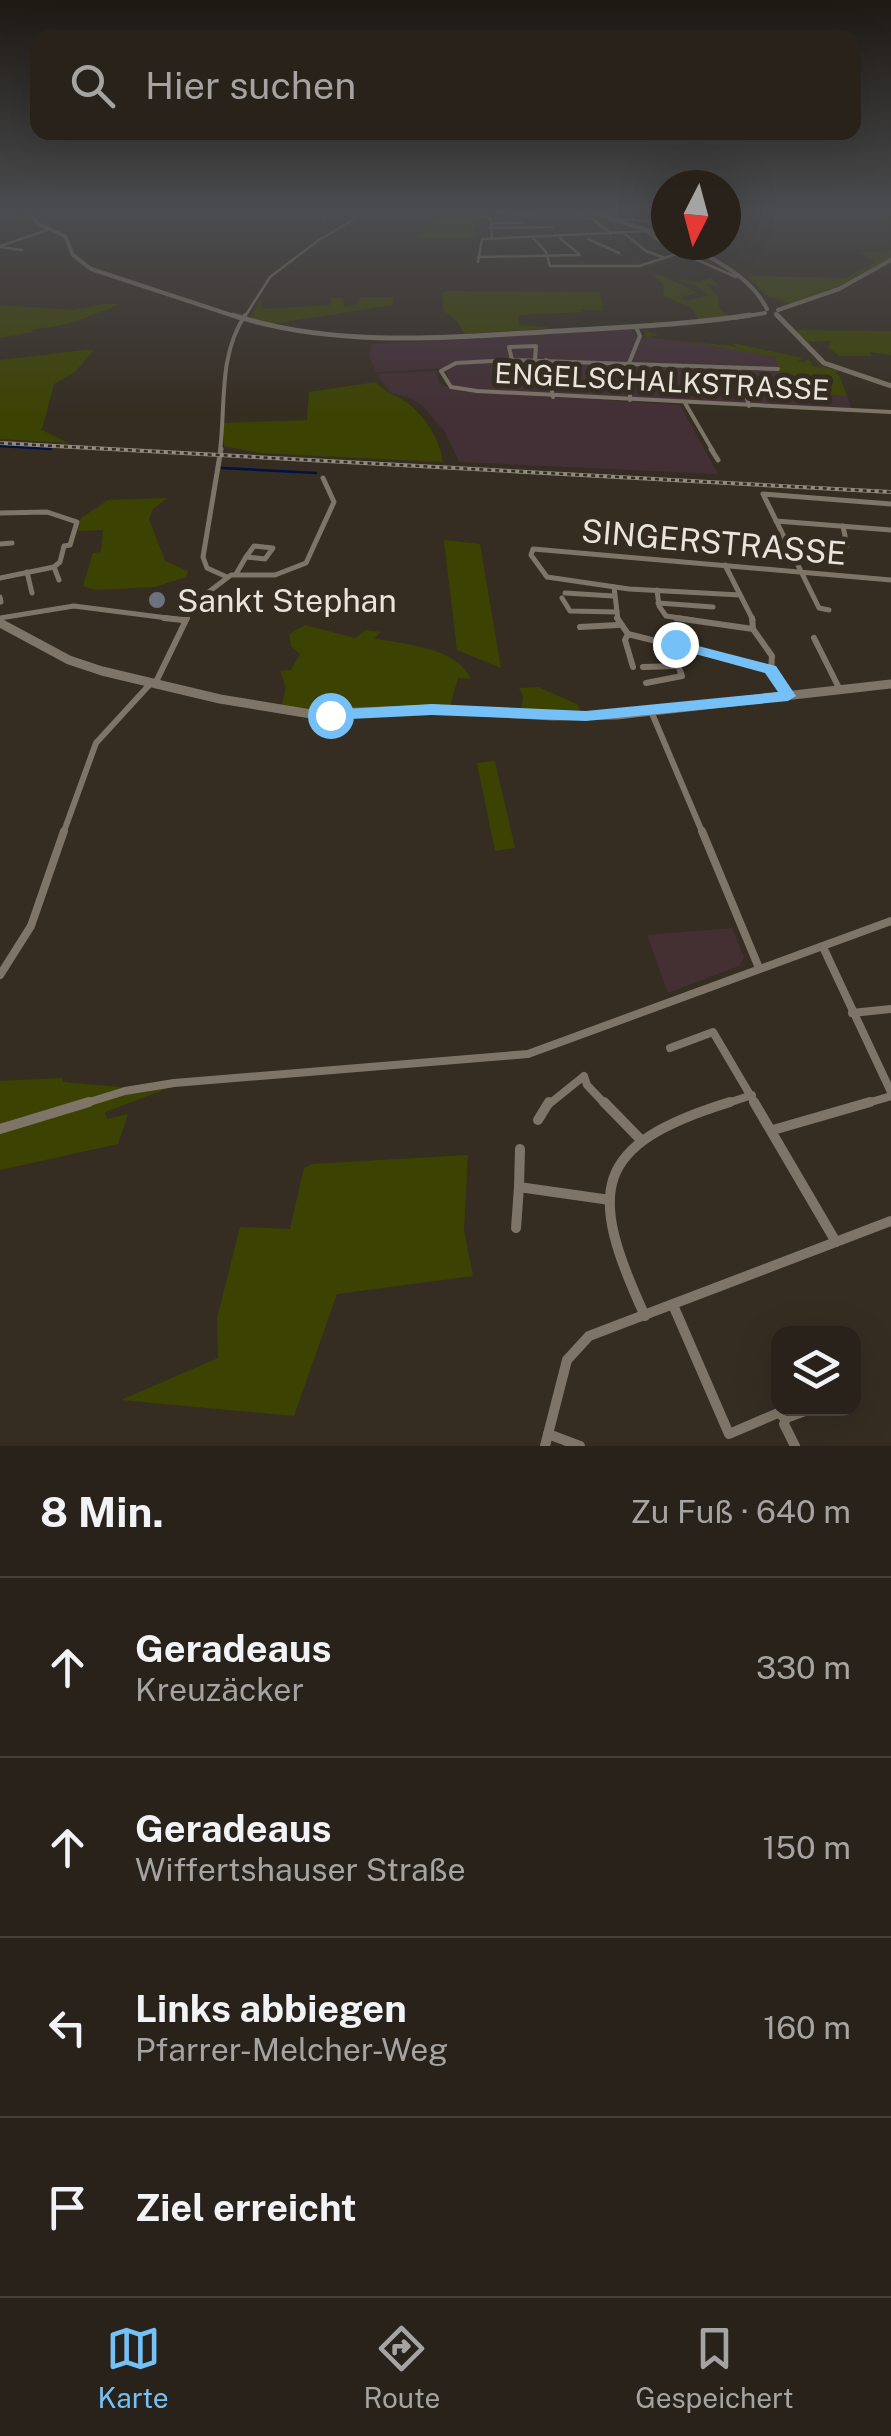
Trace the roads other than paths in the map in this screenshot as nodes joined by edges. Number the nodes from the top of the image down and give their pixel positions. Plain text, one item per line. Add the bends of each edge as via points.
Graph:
1 (122, 278) edge
2 (269, 278) edge
3 (743, 278) edge
4 (858, 278) edge
5 (766, 311) junction
6 (777, 312) junction
7 (244, 319) junction
8 (636, 326) junction
9 (512, 360) junction
10 (536, 360) junction
11 (546, 360) junction
12 (629, 364) junction
13 (739, 368) junction
14 (778, 369) dead end
15 (891, 386) edge
16 (553, 397) junction
17 (630, 400) junction
18 (685, 403) junction
19 (749, 406) junction
20 (891, 412) edge
21 (718, 460) dead end
22 (323, 478) dead end
23 (891, 504) edge
24 (0, 512) edge
25 (775, 521) junction
26 (843, 526) junction
27 (891, 530) edge
28 (12, 543) dead end
29 (0, 544) edge
30 (847, 546) dead end
31 (246, 558) junction
32 (724, 564) junction
33 (54, 567) junction
34 (798, 571) junction
35 (27, 572) junction
36 (236, 574) junction
37 (0, 578) edge
38 (227, 578) junction
39 (60, 580) dead end
40 (891, 580) edge
41 (614, 587) junction
42 (658, 589) junction
43 (32, 593) dead end
44 (740, 595) junction
45 (613, 596) junction
46 (658, 603) junction
47 (713, 607) dead end
48 (830, 610) dead end
49 (617, 612) junction
50 (183, 620) junction
51 (0, 621) edge
52 (618, 625) junction
53 (580, 627) dead end
54 (753, 629) junction
55 (628, 634) junction
56 (814, 638) dead end
57 (675, 644) junction
58 (678, 666) junction
59 (633, 667) dead end
60 (643, 667) dead end
61 (770, 670) junction
62 (646, 682) dead end
63 (153, 684) junction
64 (891, 684) edge
65 (840, 690) junction
66 (788, 696) junction
67 (651, 711) junction
68 (891, 922) edge
69 (824, 947) junction
70 (759, 968) junction
71 (0, 975) edge
72 (891, 1009) edge
73 (852, 1014) junction
74 (670, 1048) dead end
75 (891, 1094) edge
76 (752, 1095) junction
77 (538, 1120) dead end
78 (0, 1129) edge
79 (773, 1130) junction
80 (640, 1139) junction
81 (520, 1150) dead end
82 (520, 1186) junction
83 (610, 1200) junction
84 (891, 1222) edge
85 (516, 1228) dead end
86 (836, 1242) junction
87 (673, 1305) junction
88 (645, 1316) junction
89 (791, 1416) edge
90 (786, 1418) junction
91 (547, 1440) edge
92 (580, 1446) edge
93 (795, 1446) edge

1 - 7 main road
2 - 7 street
3 - 5 main road via 756,288
4 - 6 main road
5 - 6 main road
5 - 8 main road
6 - 15 main road via 824,363
7 - 8 main road via 366,338
7 - 38 street via 227,345 204,557 207,568
8 - 12 street via 640,336
9 - 10 street
9 - 10 street via 512,345 536,346
9 - 16 street, ENGELSCHALKSTRASSE via 456,363 441,371 455,389
10 - 11 street
11 - 12 street
11 - 16 street
12 - 13 street
12 - 17 street
13 - 14 street
13 - 19 street
16 - 17 street, ENGELSCHALKSTRASSE
17 - 18 street, ENGELSCHALKSTRASSE
18 - 19 street, ENGELSCHALKSTRASSE
18 - 21 street
19 - 20 street, ENGELSCHALKSTRASSE
22 - 36 street via 334,502 306,562 275,575
23 - 25 street via 763,494
24 - 33 street via 77,520
25 - 26 street
25 - 34 street
26 - 27 street
26 - 30 street
28 - 29 street
31 - 31 street via 254,546 273,548 265,559
31 - 36 street
32 - 34 street, SINGERSTRASSE
32 - 41 street, SINGERSTRASSE via 534,550 531,555 547,577
32 - 44 street
33 - 35 street
33 - 39 street
34 - 40 street, SINGERSTRASSE
34 - 48 street via 819,608
35 - 37 street
35 - 43 street
36 - 38 street
38 - 50 street
41 - 42 street
41 - 45 street
42 - 44 street
42 - 46 street
44 - 54 street
45 - 49 street
45 - 49 street via 564,595 570,611
46 - 47 street
46 - 54 street via 666,616
49 - 52 street
50 - 51 street via 74,606
50 - 63 street
51 - 63 main road via 68,660
52 - 53 street
52 - 55 street
54 - 61 street via 772,656
55 - 57 street
55 - 59 street
56 - 65 street
57 - 58 street
57 - 61 street
58 - 60 street
58 - 62 street via 682,676
61 - 66 street
63 - 67 main road via 312,714
63 - 71 street via 89,756 43,903
64 - 65 main road
65 - 66 main road
66 - 67 main road
67 - 70 street
68 - 69 street
69 - 70 street
69 - 73 street
70 - 78 street via 528,1054 148,1086
72 - 73 street
73 - 75 street
74 - 76 street via 713,1032
75 - 79 street
76 - 79 street
76 - 80 street
77 - 80 street via 551,1099 584,1076
79 - 86 street
80 - 83 street via 623,1160
81 - 82 street
82 - 83 street
82 - 85 street
83 - 88 street via 614,1243
84 - 86 street
86 - 87 street
87 - 88 street
87 - 90 street via 729,1434 778,1413
88 - 91 street via 589,1336 567,1360
89 - 90 street
90 - 93 street
91 - 92 street

